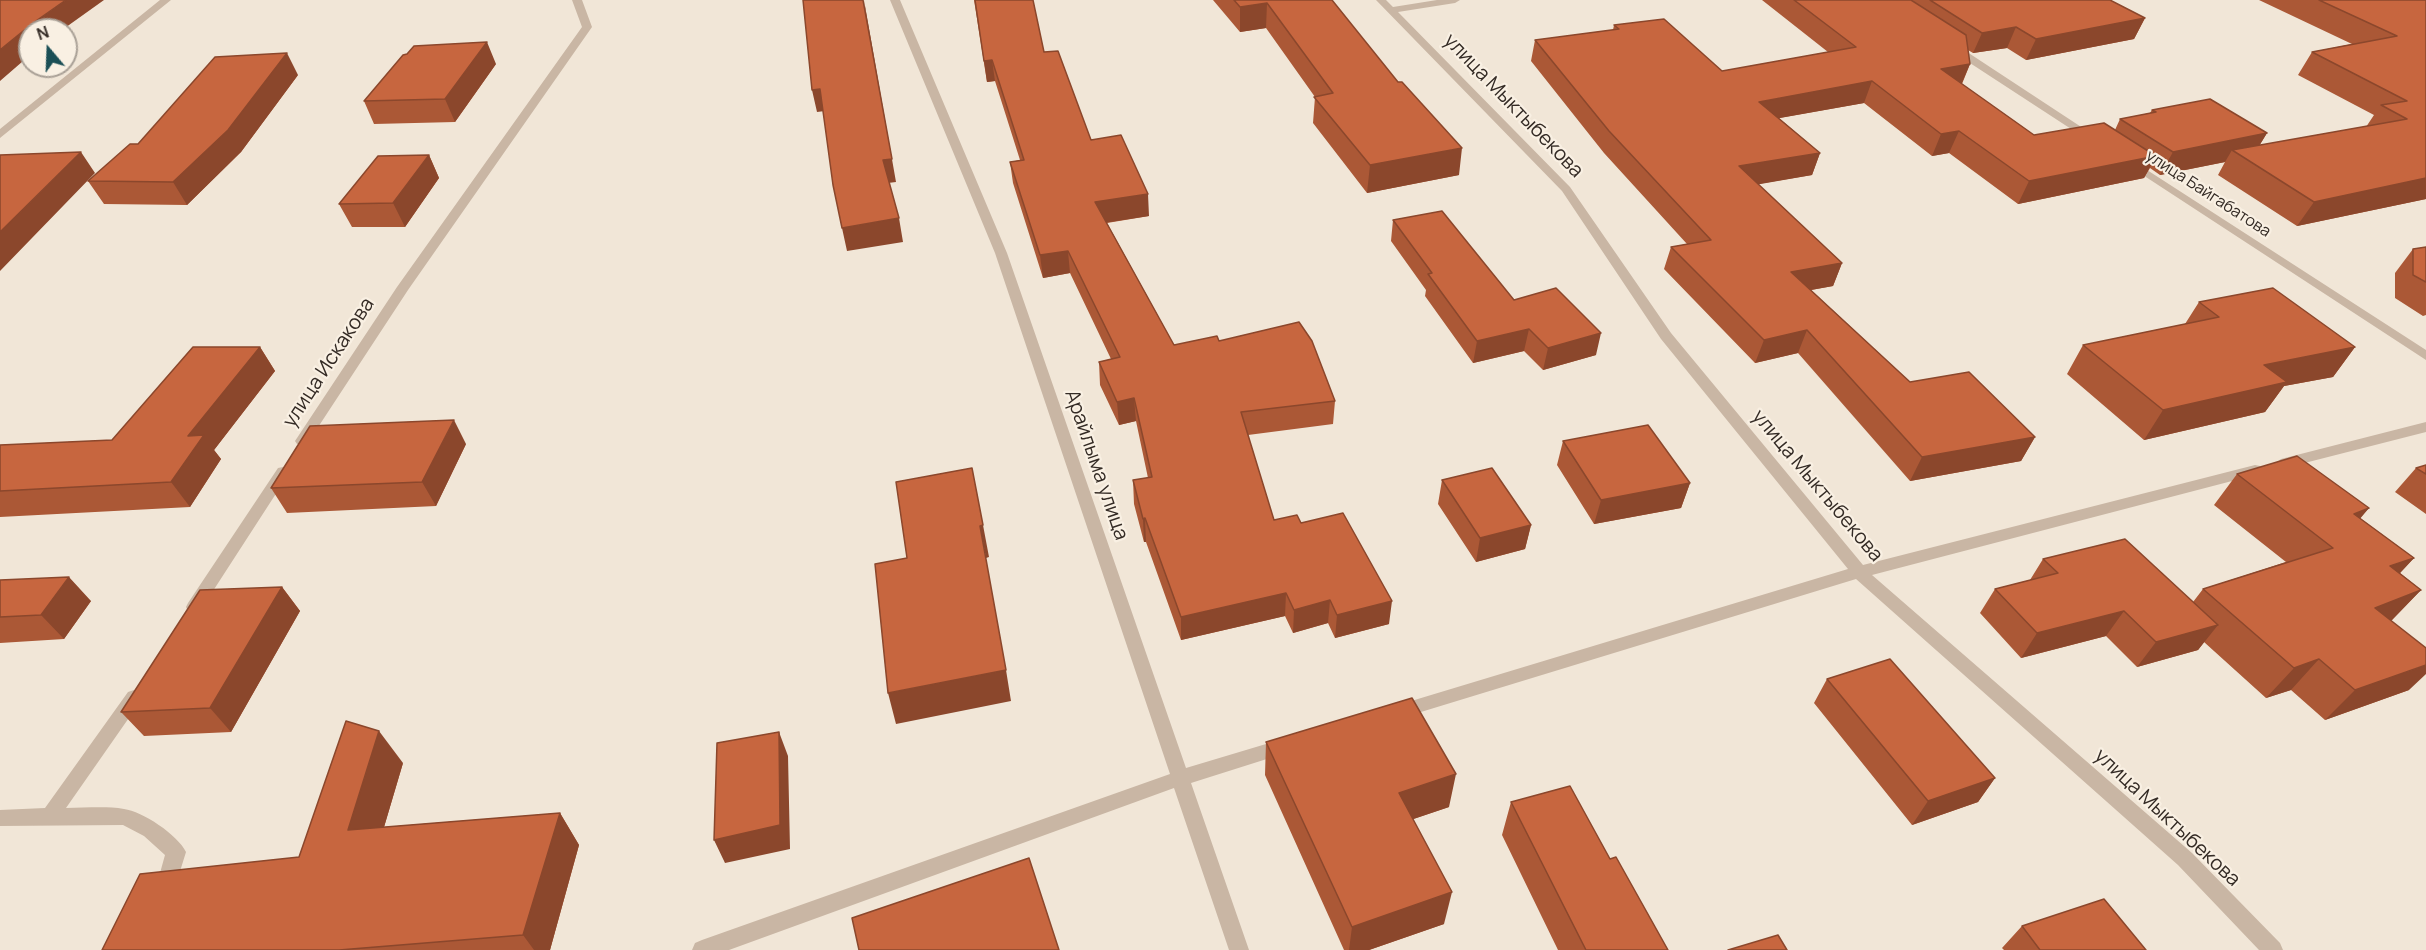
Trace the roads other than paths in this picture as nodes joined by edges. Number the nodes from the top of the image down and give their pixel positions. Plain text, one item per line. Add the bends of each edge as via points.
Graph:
1 (166, 0) edge
2 (577, 0) edge
3 (895, 0) edge
4 (1455, 0) edge
5 (1386, 5) edge
6 (1940, 39) edge
7 (0, 135) edge
8 (2099, 142) edge
9 (2119, 155) edge
10 (2426, 356) edge
11 (2426, 427) edge
12 (1859, 572) junction
13 (186, 618) edge
14 (141, 687) edge
15 (1384, 717) edge
16 (1305, 741) edge
17 (1180, 778) junction
18 (50, 816) junction
19 (0, 818) edge
20 (159, 908) edge
21 (702, 950) edge
22 (1239, 950) edge
23 (2273, 950) edge

1 - 7 street
2 - 13 street, улица Искакова via 587,27 402,290
3 - 17 street, Арайлыма улица via 1001,253
4 - 5 street
5 - 12 street, улица Мыктыбекова via 1566,189 1666,336
6 - 8 street
9 - 10 street, улица Байгабатова
11 - 12 street
12 - 15 street
12 - 23 street, улица Мыктыбекова via 2186,859
14 - 18 street
16 - 17 street
17 - 21 street
17 - 22 street, Арайлыма улица
18 - 19 street
18 - 20 street via 125,817 151,830 176,852

